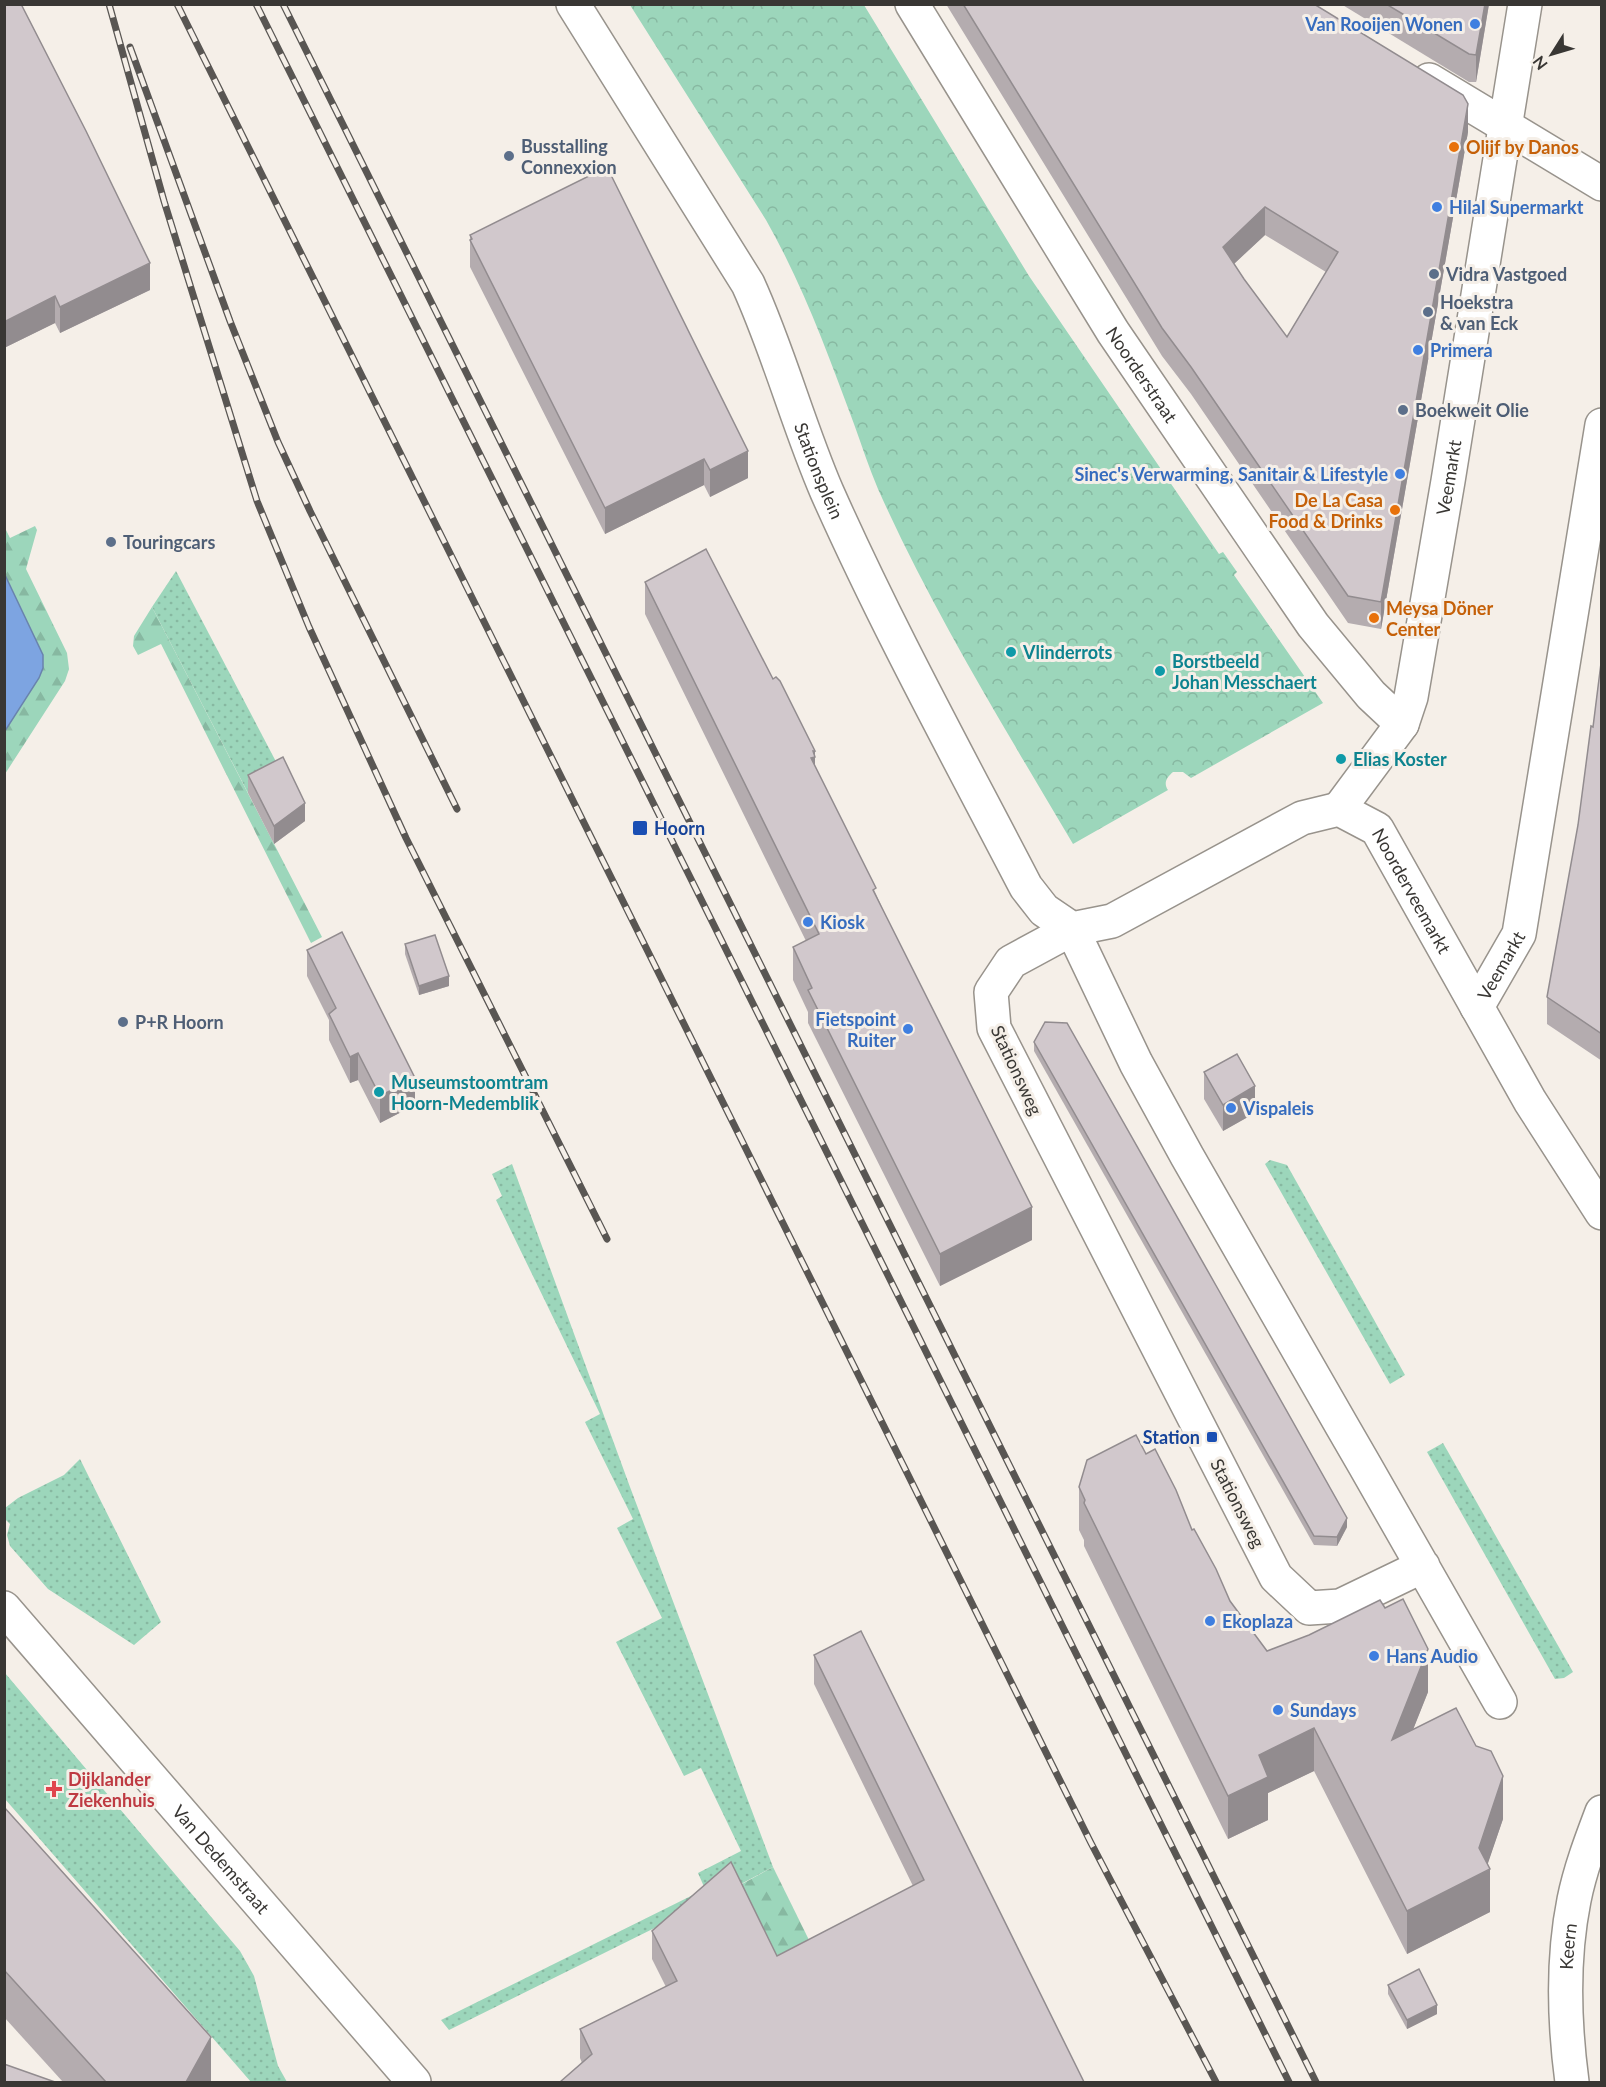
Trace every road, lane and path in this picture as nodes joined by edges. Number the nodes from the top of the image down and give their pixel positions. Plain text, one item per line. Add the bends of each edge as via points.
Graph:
1 (573, 4) edge
2 (912, 4) edge
3 (1525, 4) edge
4 (1404, 64) edge
5 (1507, 126) junction
6 (1602, 184) edge
7 (1602, 425) edge
8 (1402, 724) junction
9 (1339, 809) junction
10 (1072, 929) junction
11 (1477, 1006) junction
12 (1602, 1213) edge
13 (1423, 1566) junction
14 (4, 1608) edge
15 (1500, 1702) dead end
16 (1602, 1812) edge
17 (1593, 1858) edge
18 (411, 2081) edge
19 (1572, 2082) edge

1 - 10 street, Stationsplein via 748,284 826,490 880,608 1026,887 1044,910
2 - 8 street, Noorderstraat via 1113,332 1313,625 1371,695
3 - 5 street, Veemarkt
4 - 5 street
5 - 6 street
5 - 8 street, Veemarkt via 1411,697
7 - 11 street, Veemarkt via 1519,934
8 - 9 street, Veemarkt
9 - 10 street via 1302,818 1112,921
9 - 11 street, Noorderveemarkt via 1377,829
10 - 13 street via 1186,1156
10 - 13 street, Stationsweg via 1011,962 991,992 994,1028 1276,1577 1309,1608 1340,1606
11 - 12 street, Noorderveemarkt via 1530,1101
13 - 15 street
14 - 18 street, Van Dedemstraat
16 - 17 street, Keern
17 - 19 street, Keern via 1574,1900 1567,1942 1565,2003

